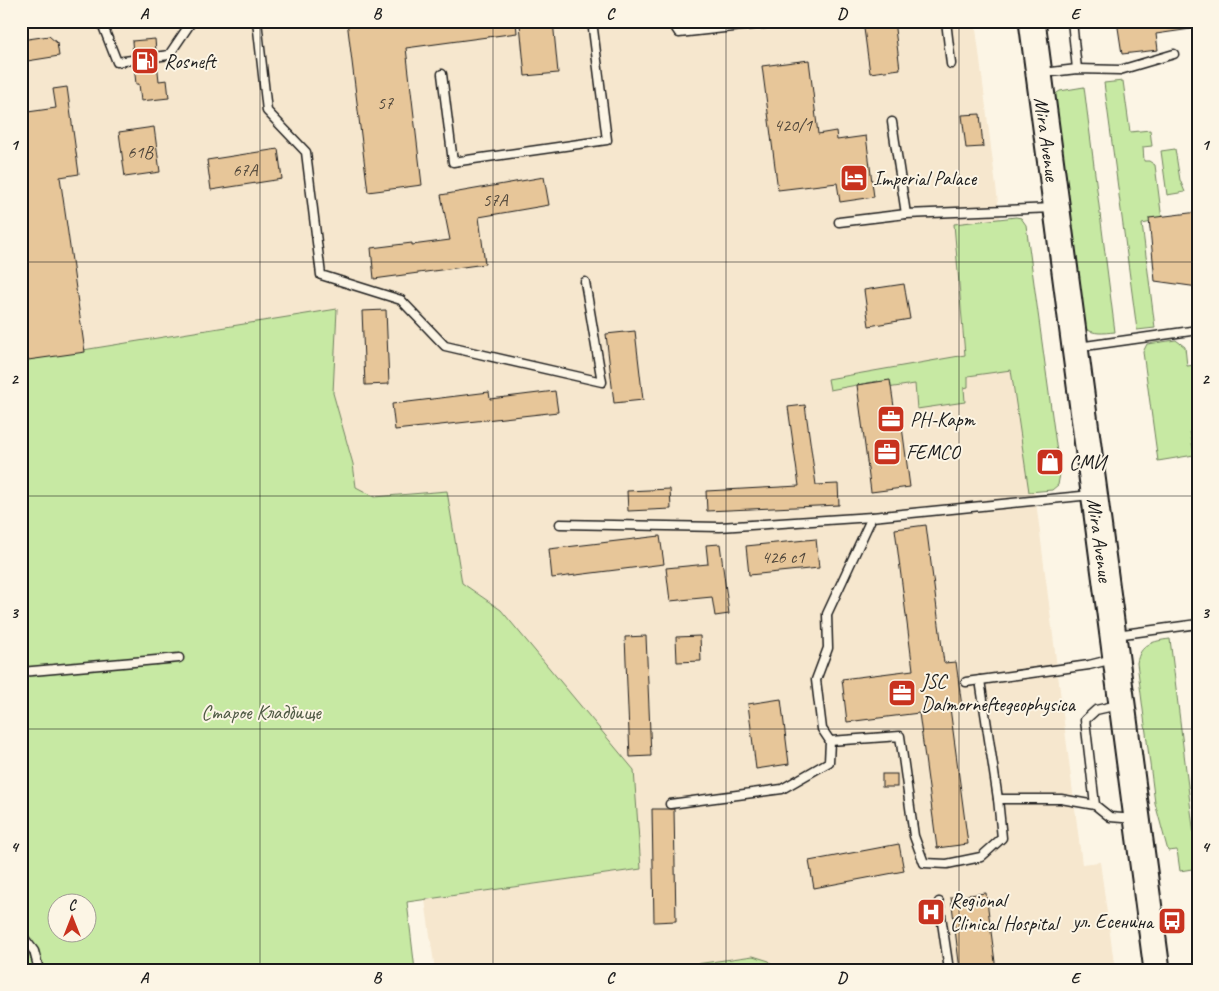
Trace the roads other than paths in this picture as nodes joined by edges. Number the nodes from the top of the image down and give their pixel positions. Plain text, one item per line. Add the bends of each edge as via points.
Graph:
1 (102, 21) edge
2 (192, 21) edge
3 (257, 21) edge
4 (592, 21) edge
5 (671, 21) edge
6 (789, 21) edge
7 (946, 21) edge
8 (1032, 21) edge
9 (1072, 21) edge
10 (1174, 54) dead end
11 (951, 64) dead end
12 (1077, 69) junction
13 (442, 74) dead end
14 (1038, 74) junction
15 (892, 122) dead end
16 (1056, 208) junction
17 (906, 214) junction
18 (839, 222) dead end
19 (585, 282) dead end
20 (1198, 330) edge
21 (1074, 347) junction
22 (1094, 494) junction
23 (872, 517) junction
24 (560, 524) dead end
25 (1198, 624) edge
26 (1114, 647) junction
27 (178, 658) dead end
28 (21, 672) edge
29 (980, 680) junction
30 (966, 682) dead end
31 (1122, 705) junction
32 (830, 741) junction
33 (998, 799) junction
34 (670, 804) dead end
35 (1095, 805) junction
36 (1137, 820) junction
37 (939, 902) dead end
38 (21, 934) edge
39 (39, 970) edge
40 (949, 970) edge
41 (1157, 970) edge

1 - 2 lane via 117,62 169,55
3 - 19 lane via 267,111 306,152 321,274 401,300 445,346 602,382
4 - 13 lane via 607,140 453,162
5 - 6 lane via 680,33
7 - 11 lane
8 - 14 main road, Mira Avenue
9 - 12 lane
10 - 12 lane via 1120,70
12 - 14 lane
14 - 16 main road, Mira Avenue
15 - 17 lane
16 - 17 lane
16 - 21 main road, Mira Avenue
17 - 18 lane
20 - 21 lane
21 - 22 main road, Mira Avenue
22 - 23 lane
22 - 26 main road, Mira Avenue
23 - 24 lane via 720,527
23 - 32 lane via 827,614 828,648 816,680 822,729
25 - 26 lane
26 - 29 lane via 1089,665
26 - 31 main road, Mira Avenue
27 - 28 lane
29 - 30 lane
29 - 33 lane
31 - 35 lane via 1096,710 1085,720
31 - 36 main road, Mira Avenue
32 - 33 lane via 900,736 914,836 924,863 947,864 981,857 1002,838
32 - 34 lane via 829,762 782,789
33 - 35 lane via 1061,799
35 - 36 lane via 1110,817
36 - 41 main road, Mira Avenue
37 - 40 lane
38 - 39 lane via 34,950

